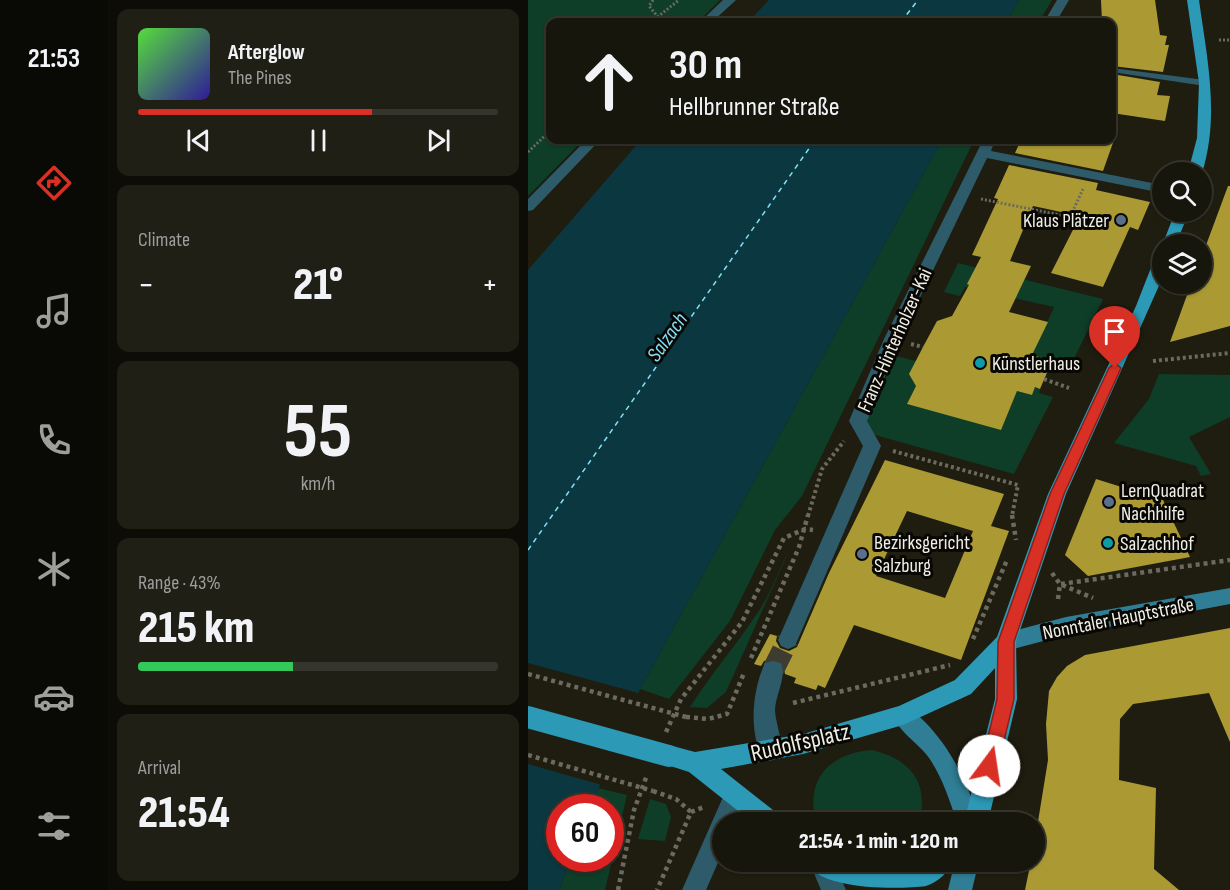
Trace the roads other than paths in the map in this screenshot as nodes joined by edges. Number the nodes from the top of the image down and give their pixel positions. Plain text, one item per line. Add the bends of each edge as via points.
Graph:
1 (730, 0) edge
2 (1063, 0) edge
3 (1193, 0) edge
4 (710, 18) edge
5 (1052, 18) edge
6 (1116, 71) edge
7 (1205, 83) junction
8 (589, 144) edge
9 (985, 146) edge
10 (1198, 162) edge
11 (1152, 187) edge
12 (528, 207) edge
13 (1152, 286) edge
14 (1230, 596) edge
15 (788, 640) tunnel mouth
16 (1006, 642) junction
17 (773, 670) tunnel mouth
18 (903, 715) junction
19 (528, 717) edge
20 (770, 750) junction
21 (694, 763) junction
22 (735, 796) junction
23 (757, 812) edge
24 (965, 812) edge
25 (978, 812) edge
26 (825, 872) edge
27 (843, 872) edge
28 (926, 872) edge
29 (965, 872) edge
30 (694, 890) edge
31 (834, 890) edge
32 (960, 890) edge

1 - 4 street
2 - 5 street
3 - 7 main road
6 - 7 lane
7 - 10 main road via 1204,138
8 - 12 street
9 - 11 street
9 - 15 street, Franz-Hinterholzer-Kai via 892,339 858,421 872,446
13 - 16 main road via 1057,494
14 - 16 main road, Nonntaler Hauptstraße via 1066,626
16 - 18 main road, Rudolfsplatz via 963,687
16 - 25 main road via 1006,699
17 - 20 street via 764,708
18 - 20 main road, Rudolfsplatz
18 - 24 main road via 935,748 955,783
19 - 21 main road, Rudolfsplatz, bridge via 666,748
20 - 21 main road, Rudolfsplatz
21 - 22 main road, Rudolfsplatz
22 - 23 main road, Rudolfsplatz
22 - 30 street
26 - 31 street
27 - 28 main road via 866,881
29 - 32 main road

